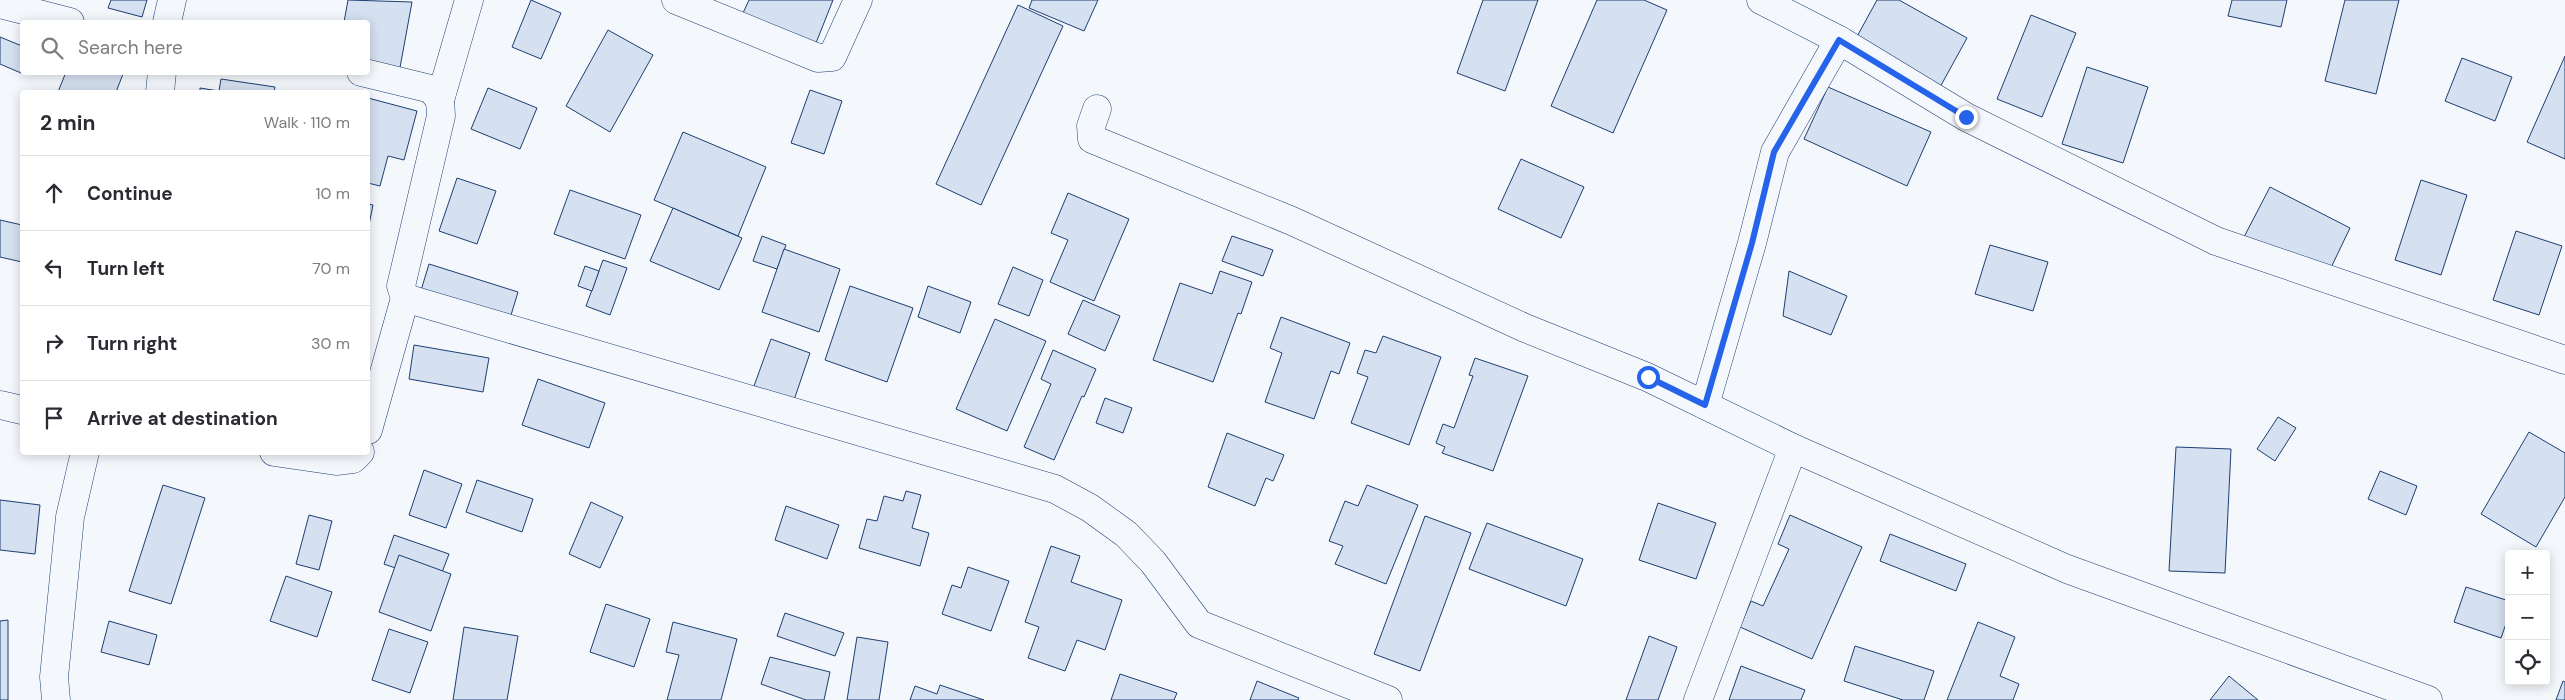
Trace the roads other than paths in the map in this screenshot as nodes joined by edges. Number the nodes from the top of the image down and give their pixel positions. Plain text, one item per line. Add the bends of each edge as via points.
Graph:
1 (172, 0) edge
2 (469, 0) edge
3 (676, 0) edge
4 (858, 0) edge
5 (1761, 0) edge
6 (0, 4) edge
7 (62, 20) edge
8 (167, 20) edge
9 (1839, 40) junction
10 (370, 74) edge
11 (162, 75) edge
12 (160, 90) edge
13 (440, 100) junction
14 (1097, 109) dead end
15 (405, 298) junction
16 (2565, 360) edge
17 (0, 405) edge
18 (1705, 405) junction
19 (20, 410) edge
20 (370, 423) edge
21 (1793, 448) junction
22 (84, 455) edge
23 (295, 455) edge
24 (357, 455) edge
25 (56, 700) edge
26 (1388, 700) edge
27 (1698, 700) edge
28 (2428, 700) edge

1 - 8 street
2 - 13 street
3 - 4 street via 818,58 832,57
5 - 9 street
6 - 7 street
9 - 16 street via 1966,117 2216,241
9 - 18 street via 1774,152 1752,243
10 - 13 street via 431,89
11 - 12 street
13 - 15 street via 441,116 401,286
14 - 18 street via 1091,126 1092,139 1292,221 1525,328 1648,377
15 - 20 street
15 - 26 street via 1055,489 1090,508 1126,534 1153,562 1199,624
17 - 19 street
18 - 21 street
21 - 27 street
21 - 28 street via 2067,569
22 - 25 street via 70,518 54,677
23 - 24 street via 336,461 353,460

